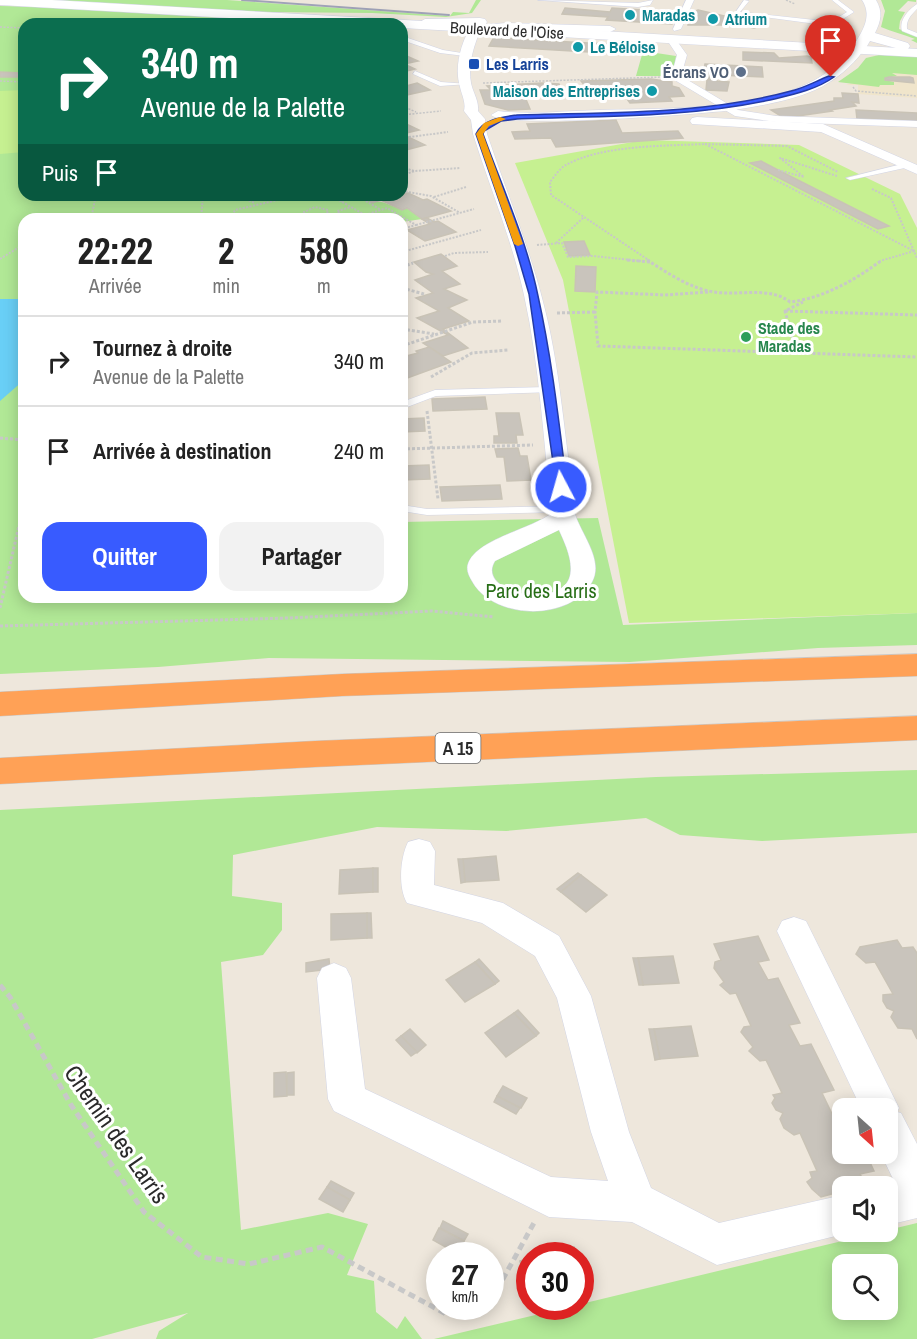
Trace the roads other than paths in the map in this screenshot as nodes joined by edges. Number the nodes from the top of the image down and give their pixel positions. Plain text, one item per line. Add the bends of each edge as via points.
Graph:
1 (541, 0) edge
2 (650, 0) edge
3 (690, 0) edge
4 (835, 0) edge
5 (869, 0) edge
6 (0, 1) edge
7 (746, 1) edge
8 (917, 6) edge
9 (241, 15) junction
10 (291, 18) edge
11 (408, 20) edge
12 (481, 20) junction
13 (677, 29) dead end
14 (917, 34) edge
15 (408, 40) edge
16 (674, 43) dead end
17 (862, 43) junction
18 (910, 47) edge
19 (917, 53) edge
20 (465, 54) junction
21 (415, 73) dead end
22 (465, 84) junction
23 (724, 107) junction
24 (684, 111) junction
25 (486, 118) junction
26 (917, 124) edge
27 (911, 168) edge
28 (850, 178) road end
29 (549, 390) junction
30 (408, 404) edge
31 (408, 509) edge
32 (563, 512) junction
33 (917, 665) edge
34 (0, 704) edge
35 (917, 728) edge
36 (0, 771) edge
37 (419, 851) dead end
38 (794, 931) dead end
39 (334, 978) dead end
40 (874, 1098) edge
41 (898, 1147) edge
42 (917, 1186) edge
43 (917, 1198) edge
44 (636, 1202) junction
45 (898, 1202) edge
46 (832, 1218) edge

1 - 2 lane via 632,5
3 - 13 street
4 - 7 lane via 851,12 824,23 739,13
5 - 17 main road via 876,18
6 - 9 main road, Boulevard de l'Oise
8 - 14 lane via 903,26
9 - 10 main road, Boulevard de l'Oise
9 - 12 main road, Boulevard de l'Oise
11 - 12 main road, Boulevard de l'Oise
12 - 17 main road, Boulevard de l'Oise
12 - 17 main road, Boulevard de l'Oise
12 - 20 street
15 - 20 lane via 442,52
16 - 23 street via 682,56 676,76
17 - 18 main road, Boulevard de l'Oise
17 - 19 main road, Boulevard de l'Oise
17 - 23 street via 840,71 808,88
20 - 22 street
21 - 22 lane via 440,84
22 - 25 street
23 - 24 street
23 - 26 street via 772,119
24 - 25 street
24 - 27 street via 702,123 823,128
25 - 29 street via 538,313
27 - 28 lane
29 - 30 lane via 443,393
29 - 32 street
31 - 32 lane
32 - 32 street via 576,539 581,583 549,602 513,602 487,587 480,572 483,559 496,549 552,526
33 - 34 highway via 342,685
35 - 36 highway, A 15
37 - 44 street via 418,894 491,912 547,946 574,996 610,1132
38 - 40 street
39 - 44 street via 347,1099 549,1197
41 - 42 street
43 - 45 street
44 - 46 street via 717,1244

